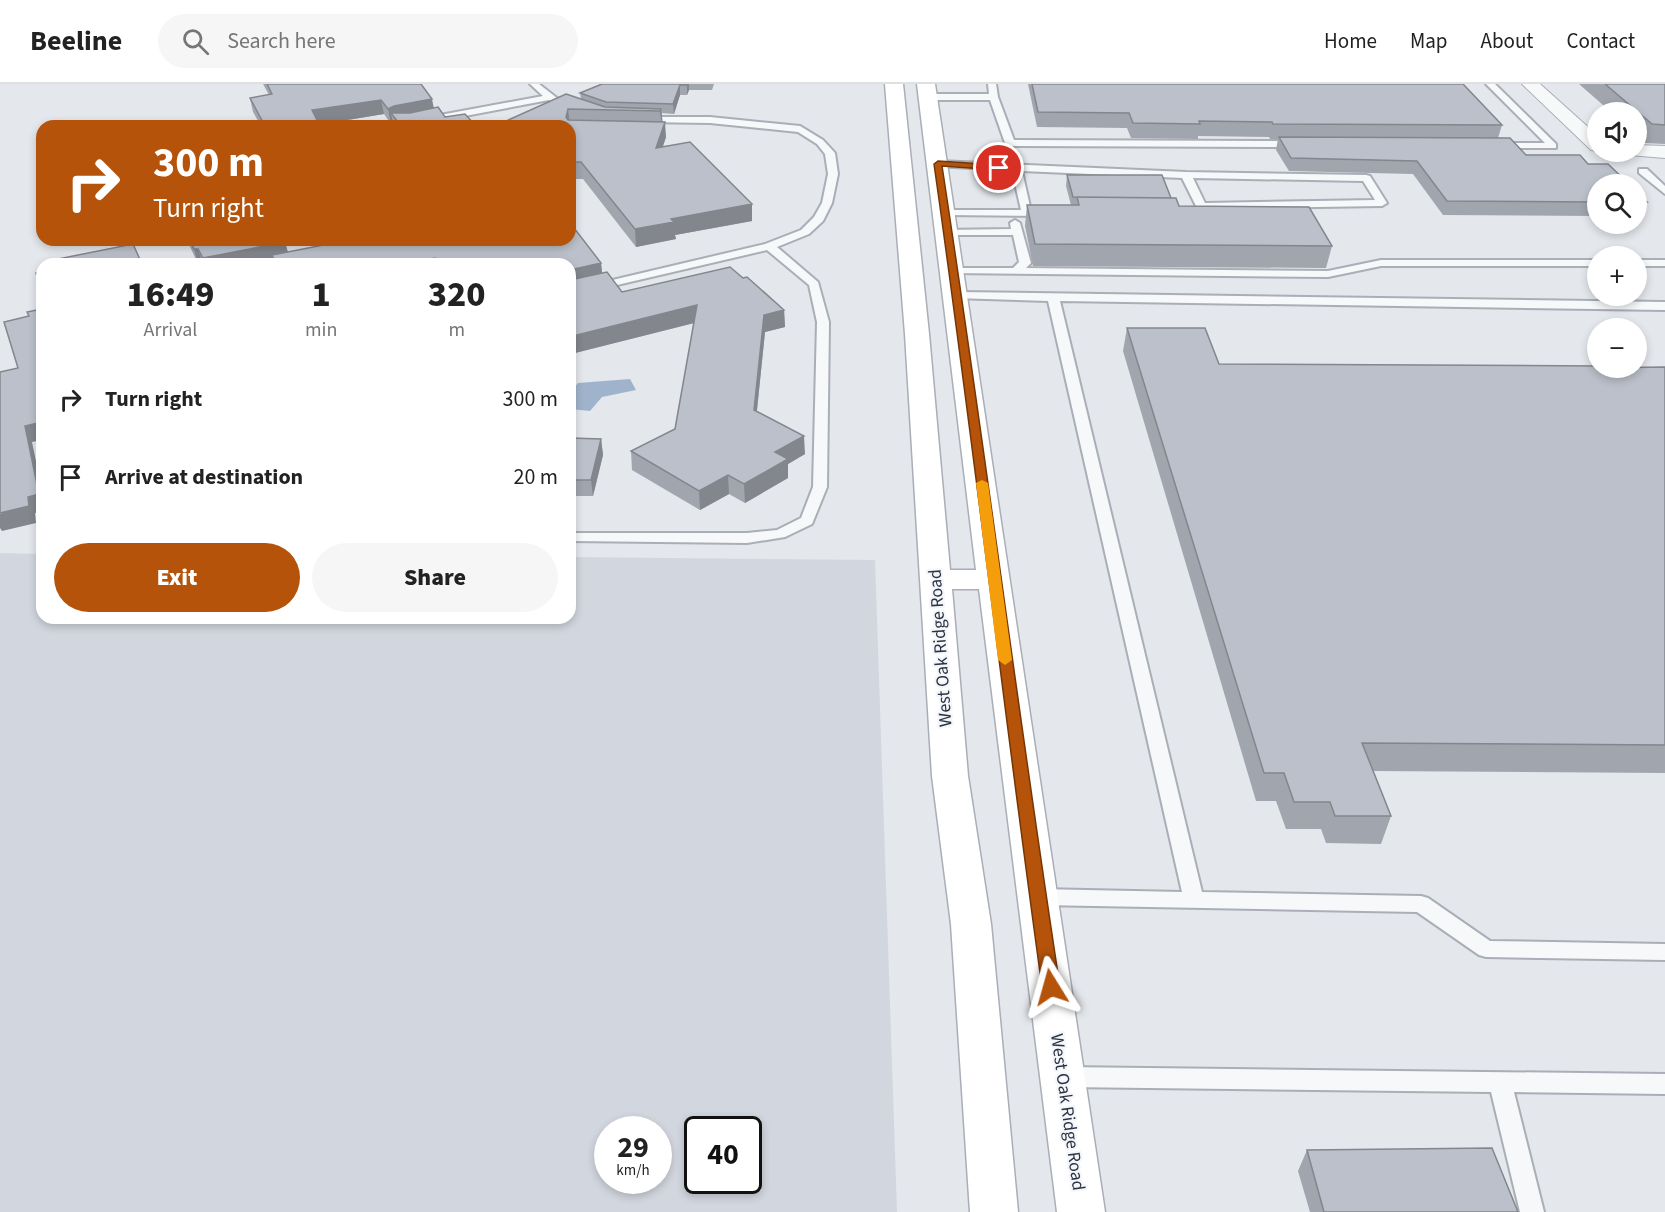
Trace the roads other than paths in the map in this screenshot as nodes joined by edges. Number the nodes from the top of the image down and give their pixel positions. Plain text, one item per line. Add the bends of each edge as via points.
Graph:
1 (534, 84) edge
2 (894, 84) edge
3 (908, 84) edge
4 (992, 84) edge
5 (1490, 84) edge
6 (1530, 84) edge
7 (927, 91) edge
8 (994, 97) junction
9 (551, 98) junction
10 (581, 112) edge
11 (630, 119) edge
12 (430, 120) edge
13 (672, 120) junction
14 (667, 132) dead end
15 (1587, 137) edge
16 (1305, 144) edge
17 (1482, 146) edge
18 (1647, 152) edge
19 (1665, 152) edge
20 (938, 164) junction
21 (1017, 169) junction
22 (1643, 171) dead end
23 (1185, 175) junction
24 (1665, 191) edge
25 (945, 212) junction
26 (1012, 213) junction
27 (1028, 214) junction
28 (1063, 214) edge
29 (947, 232) junction
30 (1017, 232) junction
31 (908, 241) junction
32 (769, 246) junction
33 (1587, 263) edge
34 (1647, 263) edge
35 (1665, 263) edge
36 (1015, 272) junction
37 (956, 284) junction
38 (576, 292) edge
39 (1053, 297) junction
40 (1665, 306) edge
41 (576, 537) edge
42 (935, 579) junction
43 (995, 580) junction
44 (1039, 897) junction
45 (1194, 901) junction
46 (1665, 952) edge
47 (1063, 1077) junction
48 (1500, 1083) junction
49 (1665, 1084) edge
50 (994, 1212) edge
51 (1081, 1212) edge
52 (1532, 1212) edge

1 - 9 lane
2 - 31 street, West Oak Ridge Road
3 - 7 street via 909,93
4 - 8 lane
5 - 17 lane via 1553,146
6 - 15 street
7 - 8 lane
7 - 20 street, West Oak Ridge Road
8 - 16 lane via 1010,143
9 - 10 lane
9 - 12 lane
11 - 13 lane
13 - 14 lane
13 - 32 lane via 800,129 830,153 833,174 819,219 805,232
18 - 19 street
20 - 21 lane
20 - 25 street, West Oak Ridge Road
21 - 23 lane
21 - 27 lane
22 - 24 lane
23 - 23 lane via 1197,210 1382,203 1366,178
25 - 26 lane
25 - 29 street, West Oak Ridge Road
26 - 27 lane
26 - 30 lane
27 - 28 lane
29 - 30 lane
29 - 37 street, West Oak Ridge Road
30 - 36 lane via 1024,263
31 - 37 street via 925,255 934,294
31 - 42 street, West Oak Ridge Road
32 - 38 lane
32 - 41 lane via 814,284 824,322 820,487 807,521 780,534 747,538
33 - 36 lane via 1381,263 1328,274
34 - 35 lane
36 - 37 lane
37 - 39 lane
37 - 43 street, West Oak Ridge Road
39 - 40 lane
39 - 45 lane
42 - 43 street
42 - 50 street, West Oak Ridge Road via 950,776 971,924
43 - 44 street, West Oak Ridge Road
44 - 45 lane
44 - 47 street, West Oak Ridge Road
45 - 46 lane via 1421,904 1486,949
47 - 48 lane
47 - 51 street, West Oak Ridge Road
48 - 49 lane
48 - 52 lane

